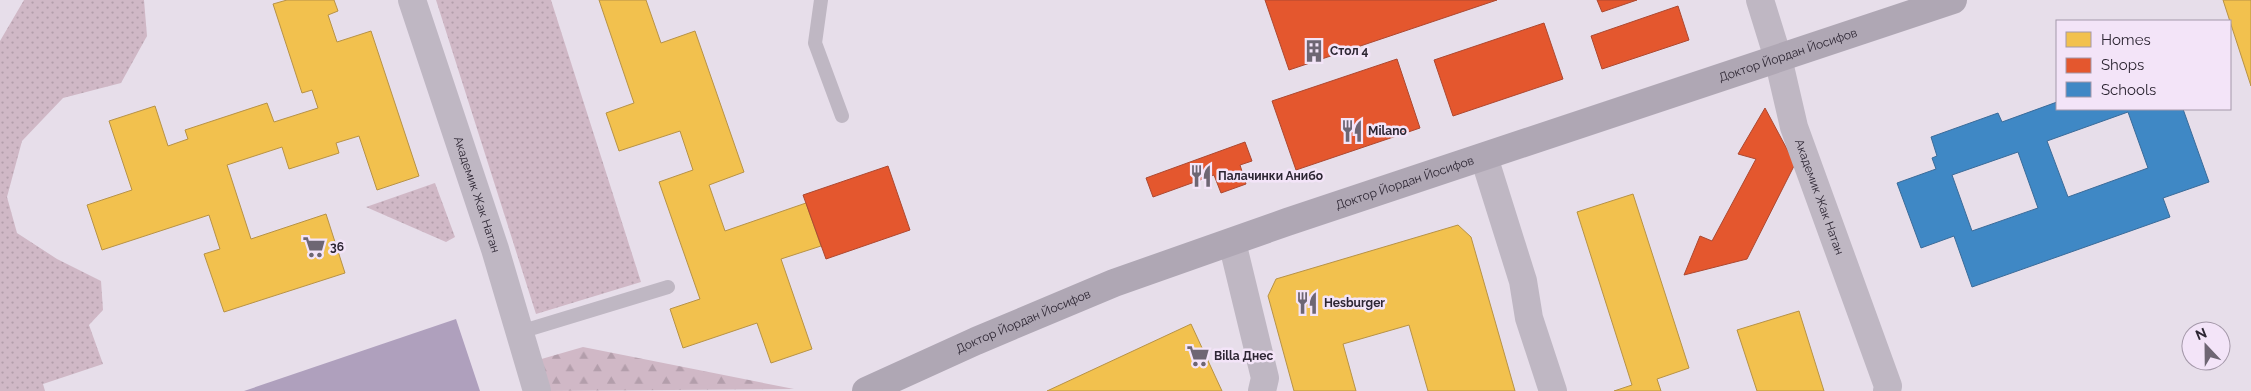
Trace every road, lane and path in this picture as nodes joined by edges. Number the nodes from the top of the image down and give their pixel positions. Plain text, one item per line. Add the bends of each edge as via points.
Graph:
1 (412, 0) edge
2 (821, 0) edge
3 (1760, 0) edge
4 (1953, 0) edge
5 (1778, 58) junction
6 (842, 116) dead end
7 (1484, 157) junction
8 (1232, 242) junction
9 (668, 287) dead end
10 (520, 332) junction
11 (537, 391) edge
12 (866, 391) edge
13 (1262, 391) edge
14 (1552, 391) edge
15 (1887, 391) edge

1 - 10 street, Академик Жак Натан
2 - 6 lane via 815,42
3 - 5 street, Академик Жак Натан
4 - 5 street, Доктор Йордан Йосифов
5 - 7 street, Доктор Йордан Йосифов
5 - 15 street, Академик Жак Натан via 1794,127 1888,386
7 - 8 street, Доктор Йордан Йосифов
7 - 14 street
8 - 12 street, Доктор Йордан Йосифов via 1114,283
8 - 13 street via 1265,378
9 - 10 lane
10 - 11 street, Академик Жак Натан

